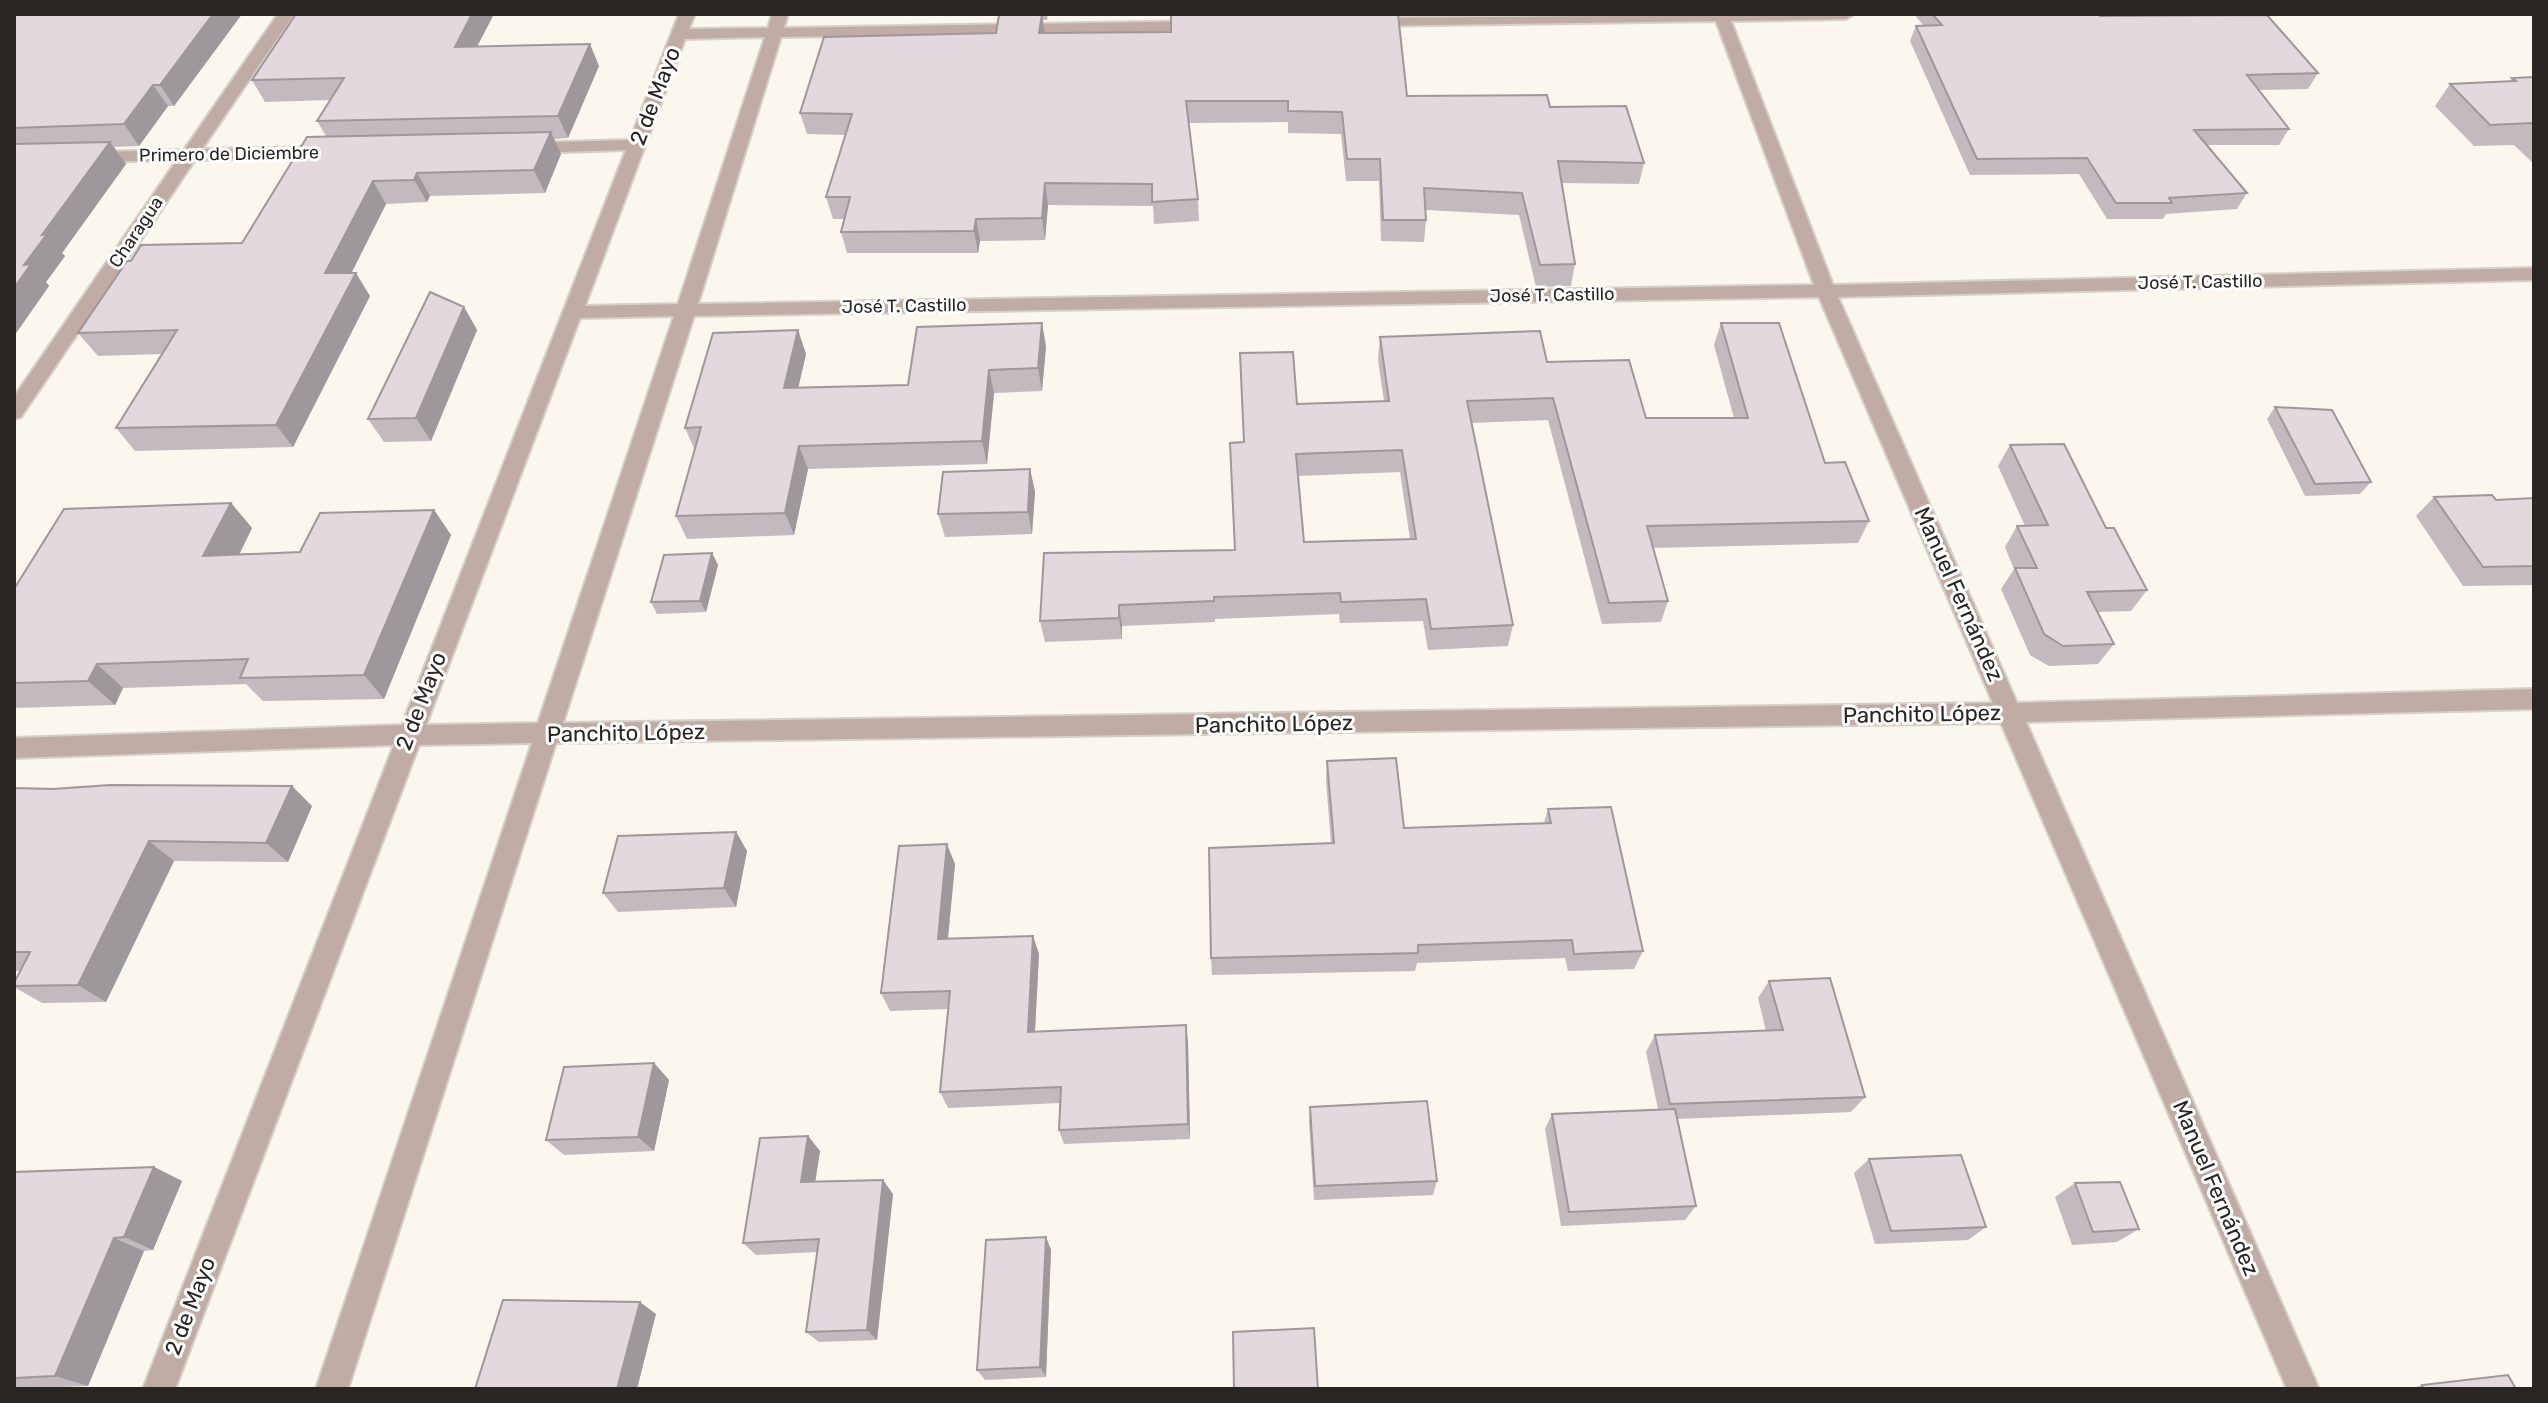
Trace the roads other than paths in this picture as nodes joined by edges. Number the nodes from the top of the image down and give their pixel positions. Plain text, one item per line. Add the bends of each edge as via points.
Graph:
1 (286, 14) edge
2 (1846, 14) edge
3 (1722, 15) edge
4 (1359, 23) edge
5 (683, 24) edge
6 (777, 24) edge
7 (1216, 25) edge
8 (636, 145) junction
9 (508, 148) edge
10 (349, 151) edge
11 (189, 155) junction
12 (78, 157) edge
13 (2534, 274) edge
14 (1826, 291) junction
15 (686, 310) junction
16 (571, 312) junction
17 (14, 412) edge
18 (2534, 699) edge
19 (2011, 713) junction
20 (545, 734) junction
21 (407, 735) junction
22 (14, 748) edge
23 (159, 1389) edge
24 (332, 1389) edge
25 (2303, 1389) edge

1 - 11 street, Charagua
2 - 3 street
3 - 4 street
3 - 14 street, Manuel Fernández
5 - 6 street
5 - 8 street, 2 de Mayo
6 - 7 street
6 - 15 street
8 - 9 street
8 - 16 street, 2 de Mayo
10 - 11 street, Primero de Diciembre
11 - 12 street, Primero de Diciembre
11 - 17 street, Charagua
13 - 14 street, José T. Castillo
14 - 15 street, José T. Castillo
14 - 19 street, Manuel Fernández
15 - 16 street, José T. Castillo
15 - 20 street
16 - 21 street, 2 de Mayo
18 - 19 street, Panchito López
19 - 20 street, Panchito López
19 - 25 street, Manuel Fernández
20 - 21 street, Panchito López
20 - 24 street
21 - 22 street, Panchito López
21 - 23 street, 2 de Mayo

